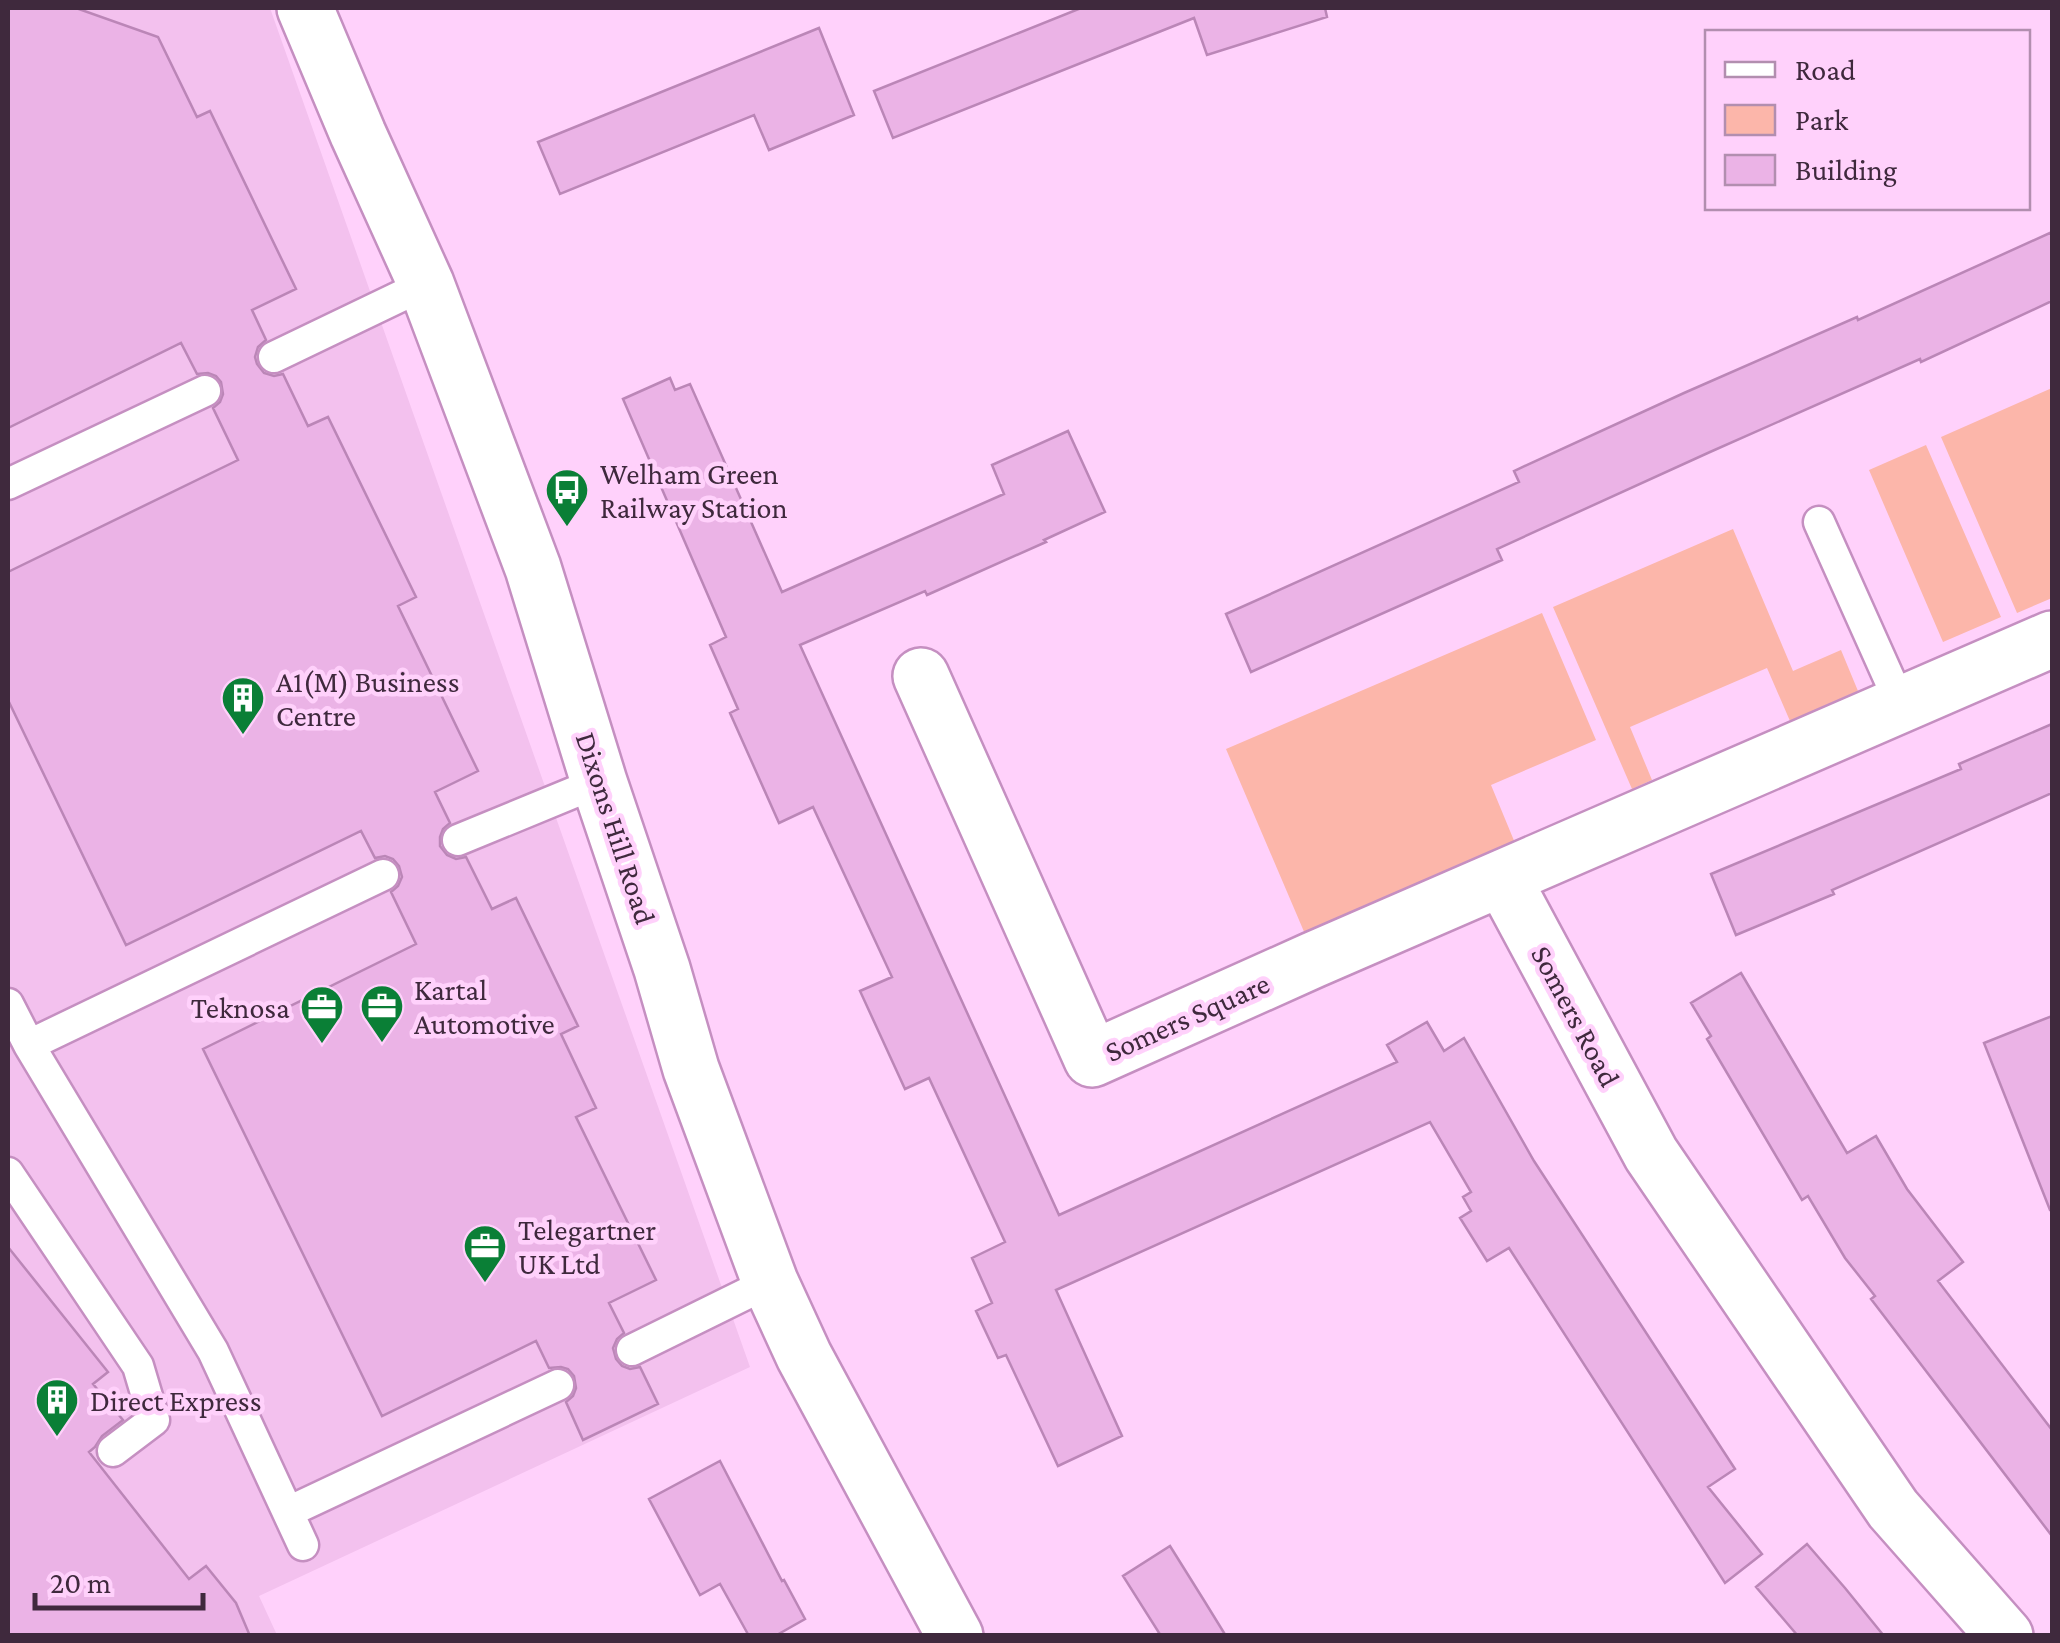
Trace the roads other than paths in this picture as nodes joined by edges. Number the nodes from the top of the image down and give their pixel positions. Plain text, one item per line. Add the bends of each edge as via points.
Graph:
1 (305, 8) edge
2 (426, 284) junction
3 (274, 357) dead end
4 (205, 391) dead end
5 (8, 484) edge
6 (1819, 522) dead end
7 (2052, 639) edge
8 (921, 676) dead end
9 (1901, 705) junction
10 (599, 782) junction
11 (458, 840) dead end
12 (383, 875) dead end
13 (1503, 879) junction
14 (8, 1004) edge
15 (29, 1045) junction
16 (8, 1173) edge
17 (770, 1282) junction
18 (632, 1350) dead end
19 (558, 1385) dead end
20 (113, 1451) dead end
21 (288, 1512) junction
22 (303, 1545) dead end
23 (955, 1636) edge
24 (2005, 1636) edge

1 - 2 street, Dixons Hill Road
2 - 3 lane
2 - 10 street, Dixons Hill Road via 533,568
4 - 5 lane
6 - 9 lane
7 - 9 street
8 - 13 street, Somers Square via 1092,1059
9 - 13 street
10 - 11 lane
10 - 17 street, Dixons Hill Road via 690,1069
12 - 15 lane
13 - 24 street, Somers Road via 1650,1154 1893,1509
14 - 15 lane
15 - 21 lane via 213,1351
16 - 20 lane via 138,1366 154,1420
17 - 18 lane
17 - 23 street, Dixons Hill Road
19 - 21 lane
21 - 22 lane

